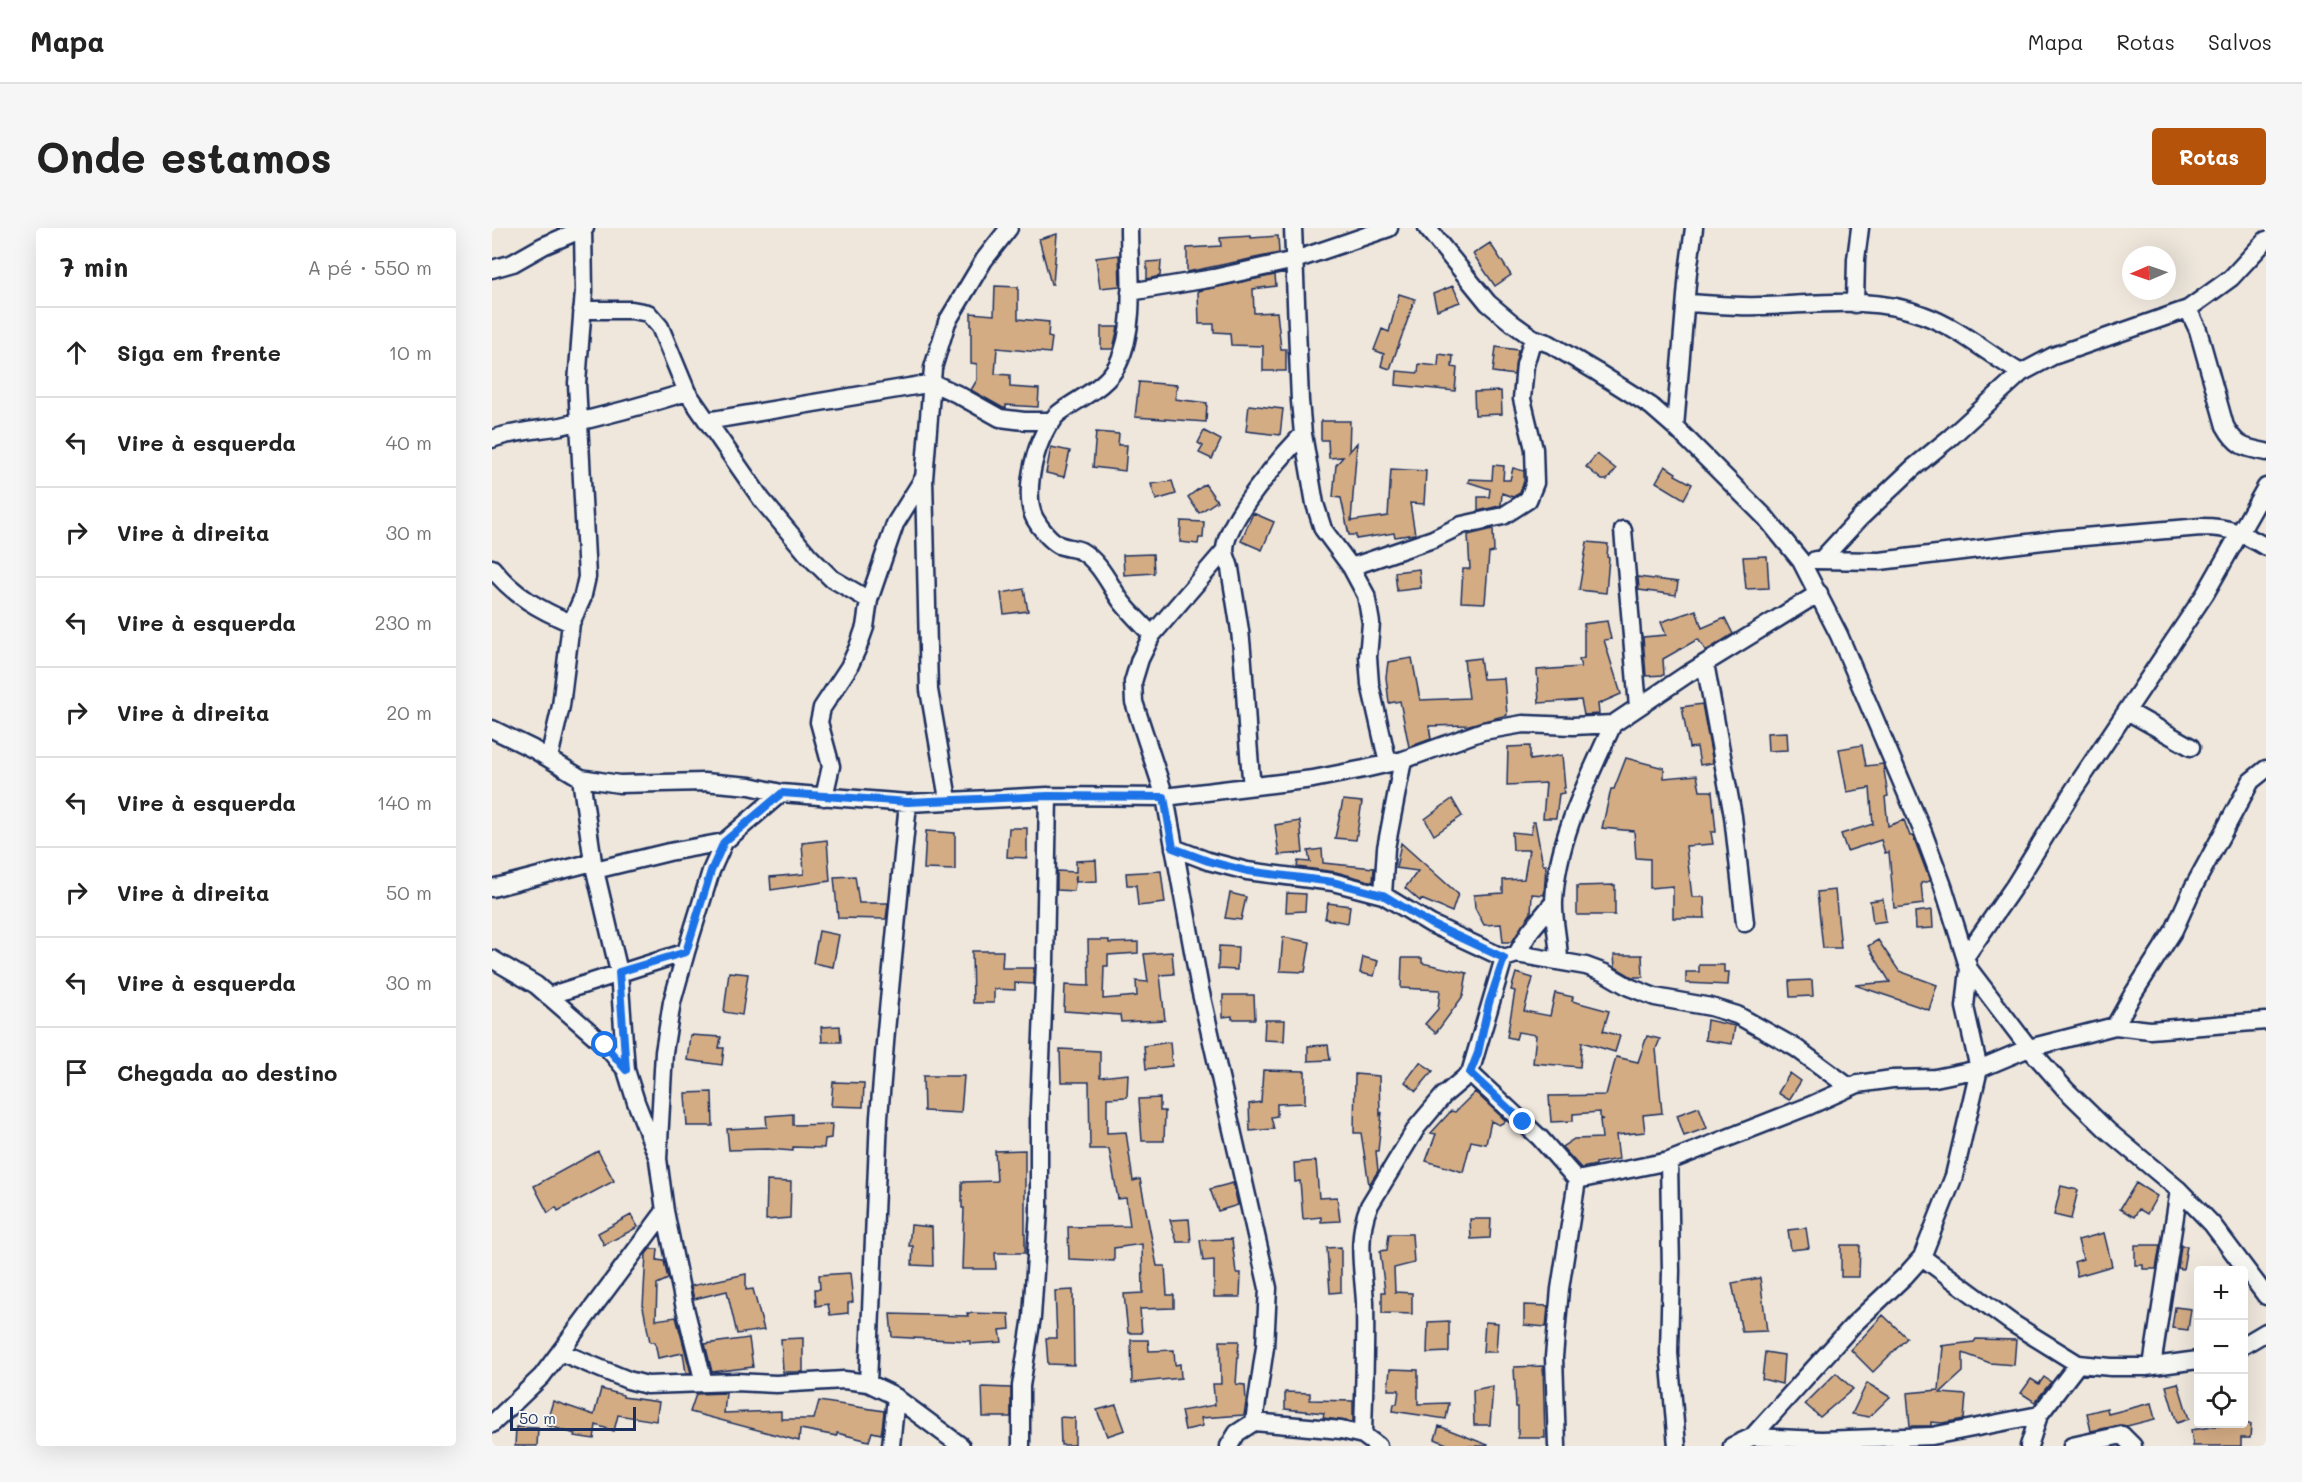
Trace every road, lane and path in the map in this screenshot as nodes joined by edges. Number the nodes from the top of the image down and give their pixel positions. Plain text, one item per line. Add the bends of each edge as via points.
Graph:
1 (1009, 228) edge
2 (1129, 228) edge
3 (1293, 228) edge
4 (1389, 228) edge
5 (1427, 228) edge
6 (1694, 228) edge
7 (1860, 228) edge
8 (584, 229) edge
9 (2266, 240) edge
10 (1295, 260) junction
11 (492, 269) edge
12 (1130, 292) junction
13 (1687, 303) junction
14 (1855, 304) junction
15 (2188, 309) junction
16 (582, 310) junction
17 (1533, 338) junction
18 (2021, 373) junction
19 (933, 383) junction
20 (687, 392) junction
21 (1053, 421) junction
22 (578, 422) junction
23 (707, 422) junction
24 (1675, 427) junction
25 (1303, 434) junction
26 (492, 440) edge
27 (2266, 452) edge
28 (924, 479) junction
29 (2266, 487) edge
30 (1623, 530) dead end
31 (2241, 532) junction
32 (2266, 547) edge
33 (1225, 550) junction
34 (1822, 560) junction
35 (1802, 561) junction
36 (1351, 567) junction
37 (492, 568) edge
38 (1819, 593) junction
39 (869, 600) junction
40 (571, 623) junction
41 (1152, 635) junction
42 (1705, 663) junction
43 (1638, 707) junction
44 (2127, 711) junction
45 (1614, 724) junction
46 (492, 729) edge
47 (2191, 747) dead end
48 (549, 758) junction
49 (1396, 761) junction
50 (2266, 769) edge
51 (581, 778) junction
52 (1252, 786) junction
53 (782, 793) junction
54 (1048, 796) junction
55 (824, 797) junction
56 (1164, 797) junction
57 (948, 799) junction
58 (908, 802) junction
59 (724, 842) junction
60 (1173, 848) junction
61 (594, 866) junction
62 (492, 888) edge
63 (1383, 895) junction
64 (1554, 902) junction
65 (1745, 923) dead end
66 (686, 952) junction
67 (1510, 956) junction
68 (492, 959) edge
69 (1559, 961) junction
70 (1968, 963) junction
71 (619, 972) junction
72 (548, 996) junction
73 (2266, 1021) edge
74 (2115, 1026) junction
75 (2029, 1048) junction
76 (1979, 1069) junction
77 (626, 1070) junction
78 (1470, 1073) junction
79 (1849, 1088) junction
80 (658, 1159) junction
81 (1669, 1161) junction
82 (1577, 1180) junction
83 (2179, 1190) junction
84 (665, 1211) junction
85 (1922, 1257) junction
86 (2266, 1296) edge
87 (2266, 1332) edge
88 (2248, 1343) edge
89 (560, 1352) junction
90 (2194, 1361) edge
91 (2078, 1365) junction
92 (2152, 1366) junction
93 (704, 1383) junction
94 (868, 1383) junction
95 (896, 1398) junction
96 (2039, 1415) junction
97 (1254, 1422) junction
98 (492, 1424) edge
99 (1363, 1435) junction
100 (1752, 1437) junction
101 (891, 1446) edge
102 (961, 1446) edge
103 (1021, 1446) edge
104 (1229, 1446) edge
105 (1378, 1446) edge
106 (1557, 1446) edge
107 (1677, 1446) edge
108 (1732, 1446) edge
109 (2029, 1446) edge
110 (2072, 1446) edge
111 (2133, 1446) edge

1 - 19 street via 984,260 947,322 933,368
2 - 12 street
3 - 10 street
4 - 10 street
5 - 17 street via 1488,303
6 - 13 street
7 - 14 street
8 - 11 street
8 - 16 street
9 - 15 street via 2231,278
10 - 12 street
10 - 25 street
12 - 21 street via 1129,330 1118,364 1105,382
13 - 14 street
13 - 24 street
14 - 18 street via 1887,306 1940,321
15 - 18 street via 2053,356
15 - 27 street via 2232,440
16 - 20 street via 648,313 660,327
16 - 22 street
17 - 24 street via 1597,372 1651,406
17 - 36 street via 1525,365 1522,399 1534,449 1535,483 1528,500 1503,516 1462,525
18 - 34 street via 1913,468
19 - 21 street via 1000,418
19 - 23 street
19 - 28 street
20 - 22 street
20 - 23 street
21 - 41 street via 1045,431 1033,466 1028,501 1033,516 1059,545 1081,551 1100,568 1121,601
22 - 26 street
22 - 40 street via 587,578
23 - 39 street via 762,500 809,556 831,578
24 - 35 street via 1766,518
25 - 33 street via 1268,473 1238,518
25 - 36 street via 1323,529
28 - 39 street via 895,524
28 - 57 street via 929,690
29 - 31 street
30 - 43 street
31 - 32 street
31 - 34 street via 2201,527 1880,561
31 - 44 street
33 - 41 street
33 - 52 street via 1238,611
34 - 35 street
35 - 38 street
36 - 49 street via 1366,595 1371,624 1370,684
37 - 40 street via 522,598
38 - 42 street
38 - 70 street via 1923,832
39 - 55 street via 858,647 822,708 819,722 831,766
40 - 48 street via 561,706
41 - 56 street via 1133,682 1134,702
42 - 43 street
42 - 65 street via 1733,816
43 - 45 street
44 - 47 street
44 - 70 street
45 - 49 street via 1523,724 1483,731
45 - 64 street via 1572,817
46 - 48 street
48 - 51 street
49 - 52 street via 1313,779
49 - 63 street
50 - 74 street via 2251,781 2174,930
51 - 53 street via 619,784 704,782
51 - 61 street
52 - 56 street
53 - 55 street
53 - 59 street
54 - 56 street
54 - 57 street
54 - 103 street via 1039,1211 1033,1306 1021,1386
55 - 58 street
56 - 60 street
57 - 58 street
58 - 94 street via 879,1116
59 - 61 street
59 - 66 street
60 - 63 street via 1247,871 1333,882
60 - 97 street via 1215,1063 1268,1288 1265,1347
61 - 62 street
61 - 71 street
63 - 67 street via 1431,924
64 - 67 street
64 - 69 street
66 - 71 street
66 - 80 street via 663,1052
67 - 69 street
67 - 78 street via 1489,1003
68 - 72 street
69 - 79 street via 1605,973 1655,997 1711,1006 1737,1015 1796,1048
70 - 75 street
70 - 76 street via 1965,1007
71 - 72 street
71 - 77 street
72 - 77 street via 605,1045
73 - 74 street via 2150,1030
74 - 75 street
75 - 76 street
75 - 83 street via 2108,1131
76 - 79 street
76 - 85 street via 1954,1176
77 - 80 street
78 - 82 street via 1540,1138
78 - 99 street via 1444,1095 1417,1127 1363,1221
79 - 81 street
80 - 84 street
81 - 82 street
81 - 107 street via 1669,1353
82 - 106 street via 1554,1357
83 - 86 street via 2212,1224
83 - 92 street
84 - 89 street
84 - 93 street
85 - 91 street via 2012,1323
85 - 100 street via 1854,1324
87 - 88 street
89 - 93 street via 647,1385
89 - 98 street via 542,1376
90 - 92 street
91 - 92 street
91 - 96 street
93 - 94 street
94 - 95 street
95 - 101 street
95 - 102 street
96 - 100 street via 1932,1436 1821,1440
96 - 109 street
97 - 99 street
97 - 104 street via 1237,1433
99 - 105 street
100 - 108 street
110 - 111 street via 2122,1435

